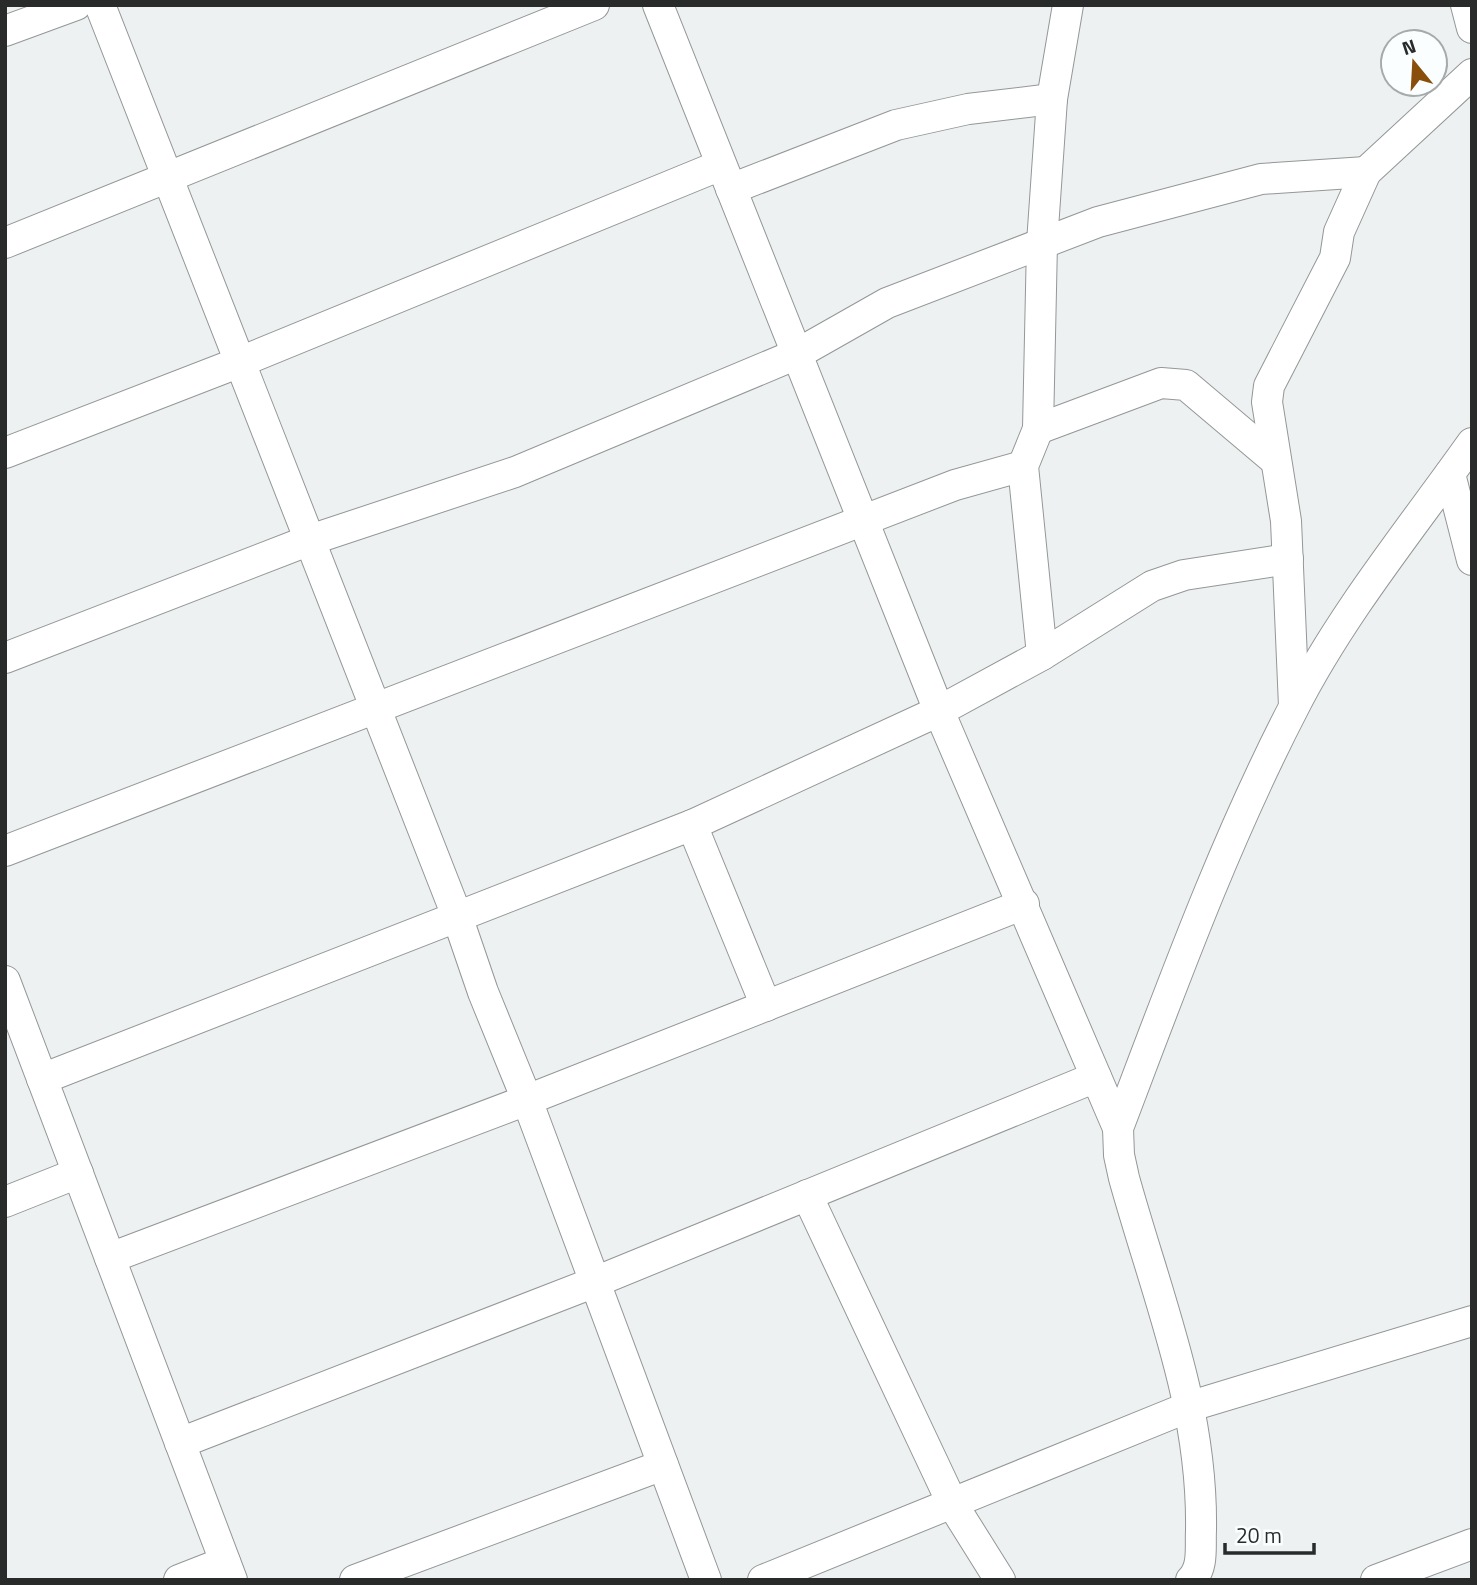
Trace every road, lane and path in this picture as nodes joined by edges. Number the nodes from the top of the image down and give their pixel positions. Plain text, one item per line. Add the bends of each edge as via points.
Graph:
1 (76, 5) edge
2 (100, 5) edge
3 (594, 5) edge
4 (658, 5) edge
5 (1466, 5) edge
6 (1069, 6) edge
7 (1472, 27) edge
8 (5, 31) edge
9 (1472, 74) edge
10 (1052, 99) junction
11 (1366, 172) junction
12 (167, 175) junction
13 (726, 177) junction
14 (5, 243) edge
15 (1041, 243) junction
16 (797, 354) junction
17 (240, 362) junction
18 (1038, 429) junction
19 (1472, 443) edge
20 (5, 453) edge
21 (1276, 461) junction
22 (1023, 466) junction
23 (1450, 474) junction
24 (864, 520) junction
25 (310, 540) junction
26 (1288, 559) junction
27 (1472, 560) edge
28 (1042, 655) junction
29 (5, 658) edge
30 (375, 706) junction
31 (1294, 706) junction
32 (939, 711) junction
33 (692, 825) junction
34 (5, 851) edge
35 (1024, 904) junction
36 (457, 916) junction
37 (7, 989) edge
38 (766, 1006) junction
39 (1096, 1077) junction
40 (42, 1079) junction
41 (527, 1100) junction
42 (1118, 1128) junction
43 (78, 1173) junction
44 (807, 1195) junction
45 (5, 1202) edge
46 (110, 1258) junction
47 (595, 1282) junction
48 (1472, 1321) edge
49 (1191, 1406) junction
50 (180, 1443) junction
51 (663, 1465) junction
52 (954, 1505) junction
53 (1472, 1544) edge
54 (228, 1571) edge
55 (179, 1580) edge
56 (355, 1580) edge
57 (706, 1580) edge
58 (763, 1580) edge
59 (1000, 1580) edge
60 (1191, 1580) edge
61 (1376, 1580) edge

1 - 8 street
2 - 12 street
3 - 12 street
4 - 13 street
5 - 7 street
6 - 10 street
9 - 11 street
10 - 13 street via 968,109 896,125
10 - 15 street
11 - 15 street via 1261,179 1098,222
11 - 21 street via 1339,232 1335,258 1269,386
12 - 14 street
12 - 17 street
13 - 16 street
13 - 17 street
15 - 16 street via 887,303
15 - 18 street
16 - 24 street
16 - 25 street via 515,472
17 - 20 street
17 - 25 street
18 - 21 street via 1161,383 1176,382
18 - 22 street
19 - 23 street
21 - 26 street
22 - 24 street via 956,485
22 - 28 street
23 - 27 street
23 - 31 street via 1363,594
24 - 30 street
24 - 32 street
25 - 29 street
25 - 30 street
26 - 28 street via 1184,575 1152,586
26 - 31 street
28 - 32 street
30 - 34 street
30 - 36 street
31 - 42 street via 1205,899
32 - 33 street
32 - 35 street
33 - 36 street
33 - 38 street
35 - 38 street
35 - 39 street
36 - 40 street
36 - 41 street
37 - 40 street
38 - 41 street
39 - 42 street
39 - 44 street
40 - 43 street
41 - 46 street
41 - 47 street
42 - 49 street via 1124,1178
43 - 45 street
43 - 46 street
44 - 47 street
44 - 52 street
46 - 50 street
47 - 50 street
47 - 51 street
48 - 49 street
49 - 52 street
49 - 60 street via 1202,1487 1200,1563
50 - 54 street
51 - 56 street
51 - 57 street
52 - 58 street
52 - 59 street
53 - 61 street
54 - 55 street

